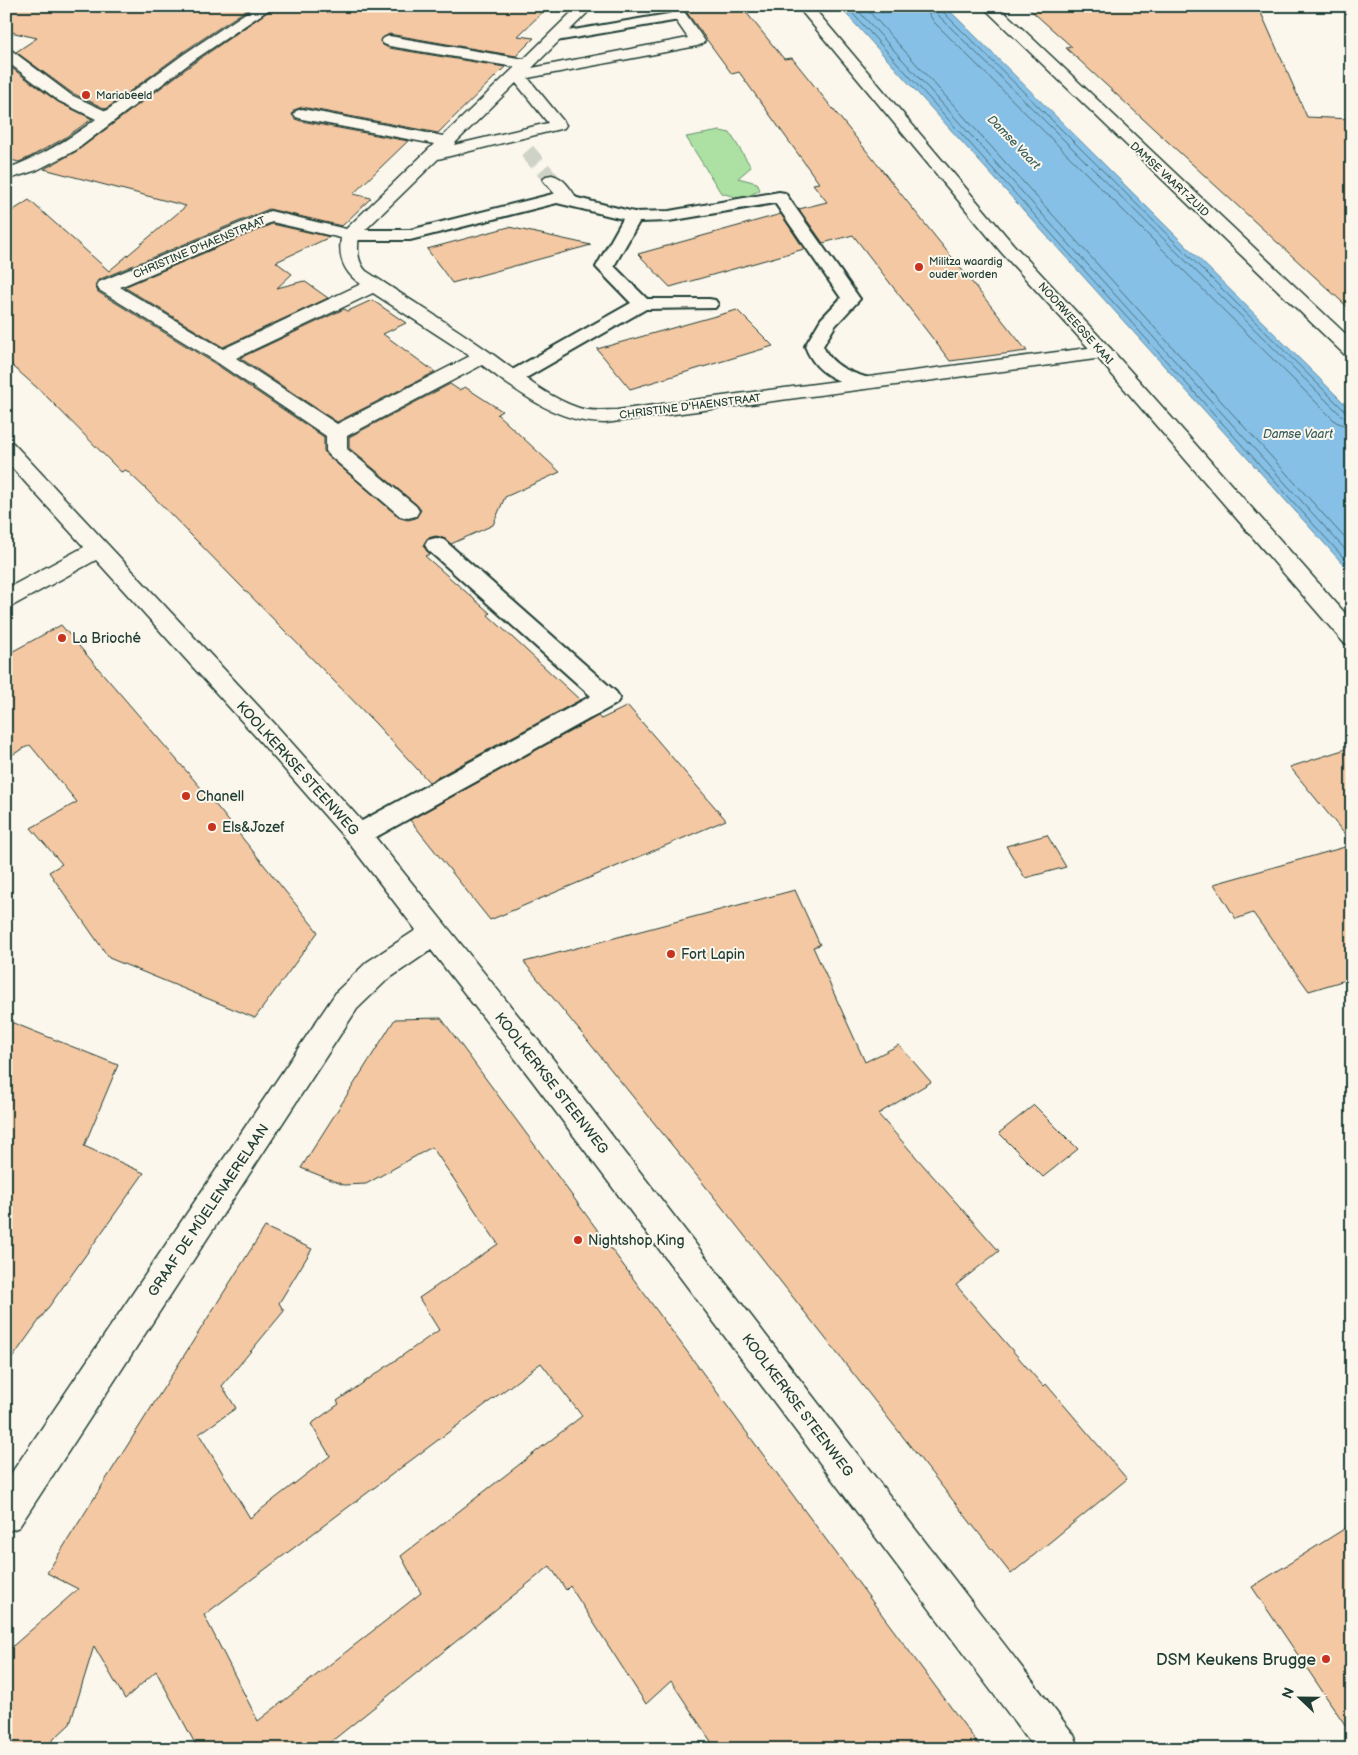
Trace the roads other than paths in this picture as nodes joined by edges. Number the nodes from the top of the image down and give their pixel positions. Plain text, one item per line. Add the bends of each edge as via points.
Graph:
1 (267, 6) edge
2 (587, 6) edge
3 (804, 6) edge
4 (989, 6) edge
5 (676, 11) edge
6 (556, 37) junction
7 (389, 41) dead end
8 (6, 53) edge
9 (523, 69) junction
10 (302, 114) dead end
11 (108, 118) junction
12 (515, 135) junction
13 (441, 149) junction
14 (527, 151) tunnel mouth
15 (6, 175) edge
16 (552, 180) tunnel mouth
17 (568, 200) junction
18 (633, 217) junction
19 (350, 235) junction
20 (374, 285) junction
21 (642, 304) junction
22 (709, 304) dead end
23 (1352, 350) edge
24 (1103, 352) junction
25 (483, 357) junction
26 (222, 358) junction
27 (512, 378) junction
28 (865, 383) junction
29 (336, 434) junction
30 (6, 448) edge
31 (408, 511) dead end
32 (436, 545) dead end
33 (98, 550) junction
34 (6, 599) edge
35 (1352, 637) edge
36 (358, 835) junction
37 (435, 932) junction
38 (6, 1514) edge
39 (1060, 1749) edge

1 - 11 street via 188,57
2 - 6 street
3 - 24 street, NOORWEEGSE KAAI via 1007,248
4 - 23 street, DAMSE VAART-ZUID
5 - 6 lane
5 - 9 street via 697,41
6 - 9 street
7 - 9 street
8 - 11 street via 65,98
9 - 12 street via 558,125
9 - 13 street
10 - 13 street
11 - 15 street via 70,146
12 - 13 street
12 - 14 street
13 - 19 street
16 - 17 street
17 - 18 lane
17 - 19 lane via 557,198 410,235
18 - 21 lane via 605,267
18 - 28 lane via 669,216 779,196 851,299 827,323 814,346 817,355 827,368
19 - 20 street, CHRISTINE D'HAENSTRAAT via 348,256 352,266
19 - 26 street, CHRISTINE D'HAENSTRAAT via 270,216 106,286
20 - 25 street, CHRISTINE D'HAENSTRAAT
20 - 26 street
21 - 22 lane
21 - 27 lane
24 - 28 street, CHRISTINE D'HAENSTRAAT
24 - 35 street, NOORWEEGSE KAAI
25 - 27 street, CHRISTINE D'HAENSTRAAT
25 - 29 street
26 - 29 street
27 - 28 street, CHRISTINE D'HAENSTRAAT via 556,405 592,417
29 - 31 street via 337,451
30 - 33 street, KOOLKERKSE STEENWEG
32 - 36 lane via 608,698
33 - 34 street
33 - 36 street, KOOLKERKSE STEENWEG
36 - 37 street, KOOLKERKSE STEENWEG
37 - 38 street, GRAAF DE MÛELENAERELAAN via 378,970 347,1000
37 - 39 street, KOOLKERKSE STEENWEG

